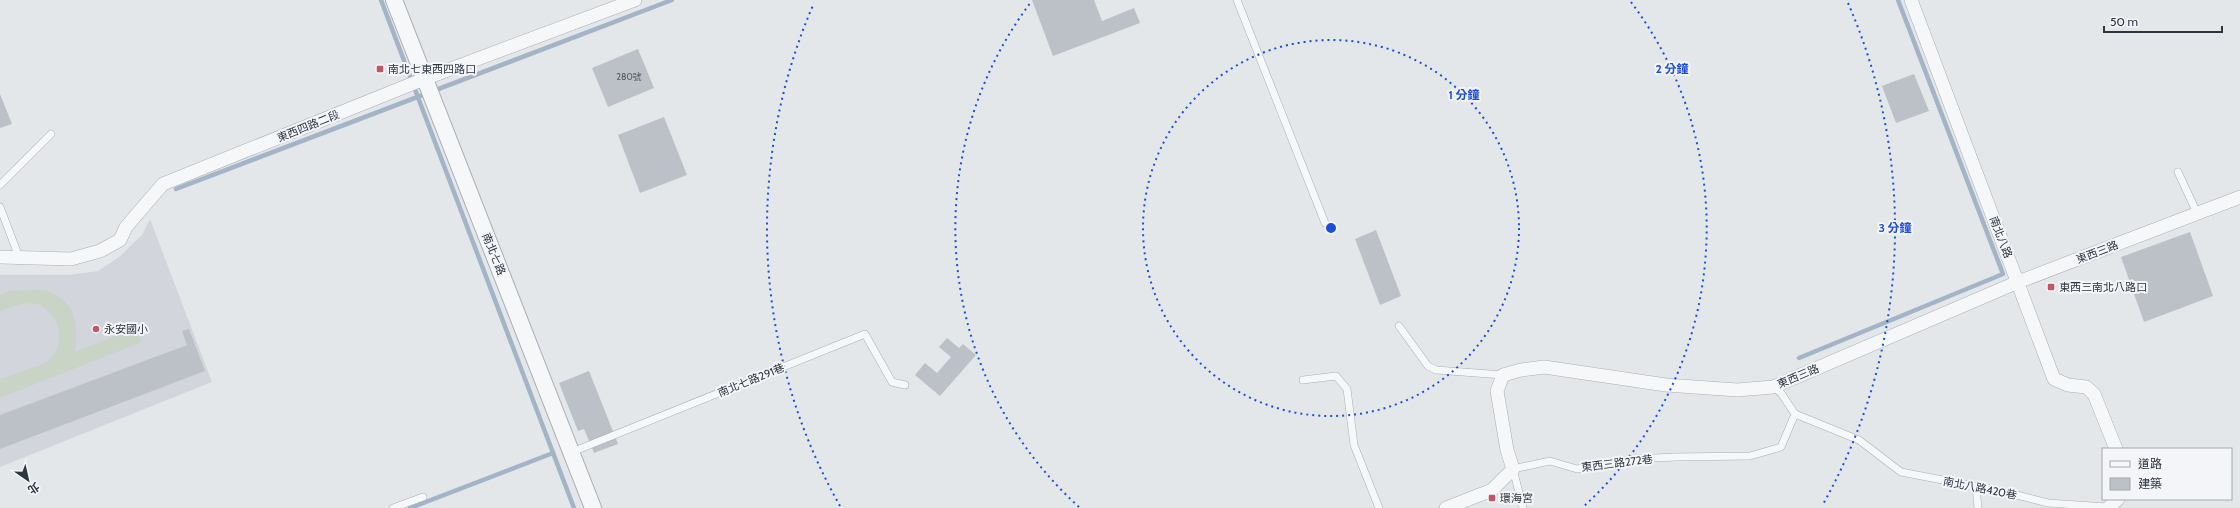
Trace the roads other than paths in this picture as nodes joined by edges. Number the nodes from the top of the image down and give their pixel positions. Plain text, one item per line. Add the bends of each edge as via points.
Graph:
1 (394, 0) edge
2 (635, 0) edge
3 (1237, 0) edge
4 (1911, 0) edge
5 (424, 79) junction
6 (51, 134) dead end
7 (2178, 172) dead end
8 (0, 185) edge
9 (2240, 197) edge
10 (0, 207) edge
11 (2197, 213) junction
12 (1325, 223) dead end
13 (0, 257) edge
14 (18, 257) junction
15 (2018, 282) junction
16 (1399, 326) dead end
17 (1503, 375) junction
18 (1303, 380) dead end
19 (905, 385) dead end
20 (1773, 387) junction
21 (1795, 414) junction
22 (2116, 448) edge
23 (572, 452) junction
24 (1513, 469) junction
25 (1976, 486) junction
26 (423, 497) dead end
27 (2111, 505) edge
28 (393, 508) edge
29 (593, 508) edge
30 (1379, 508) edge
31 (1446, 508) edge
32 (1523, 508) edge
33 (1978, 508) edge

1 - 5 street, 南北七路
2 - 5 street, 東西四路二段
3 - 12 lane
4 - 15 street, 南北八路
5 - 14 street, 東西四路二段 via 163,184 126,227 120,240 100,251 71,259
5 - 23 street, 南北七路
6 - 8 lane
7 - 11 lane
9 - 11 street, 東西三路
10 - 14 lane
11 - 15 street, 東西三路
13 - 14 street, 東西四路二段
15 - 20 street, 東西三路
15 - 22 street, 南北八路 via 2054,379 2068,385 2086,387 2094,394
16 - 17 lane via 1428,366 1436,370
17 - 20 street, 東西三路 via 1544,367 1666,385 1737,390
17 - 24 street via 1497,391 1506,450
18 - 30 lane via 1336,376 1347,389 1354,445
19 - 23 lane, 南北七路291巷 via 892,382 865,334
20 - 21 lane via 1781,393
21 - 24 lane, 東西三路272巷 via 1781,448 1750,456 1633,459 1577,469 1550,461
21 - 25 lane, 南北八路420巷 via 1859,440 1901,472
23 - 29 street, 南北七路
24 - 31 street via 1492,490
24 - 32 lane
25 - 27 lane, 南北八路420巷 via 2048,503
25 - 33 lane
26 - 28 lane

